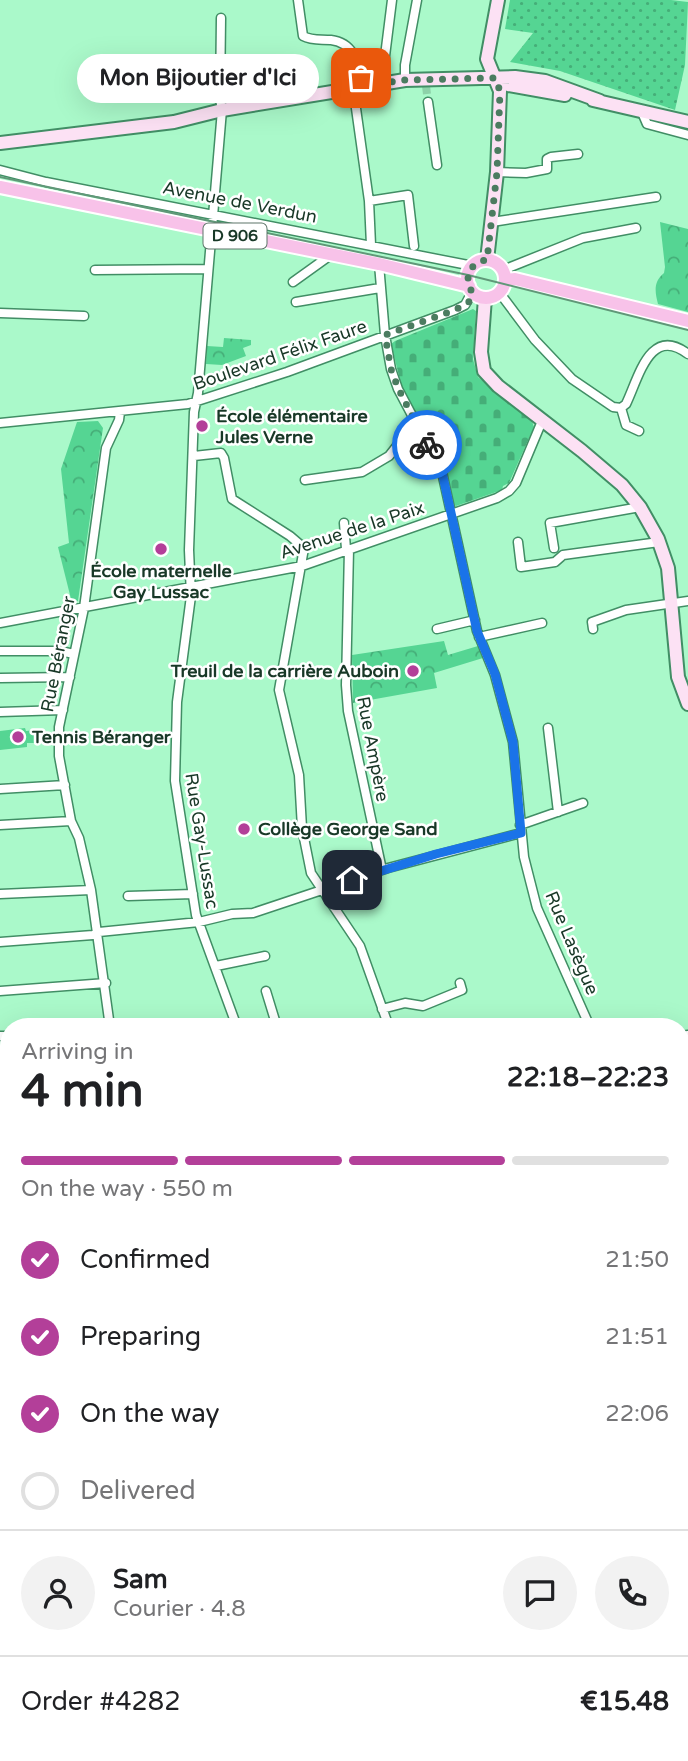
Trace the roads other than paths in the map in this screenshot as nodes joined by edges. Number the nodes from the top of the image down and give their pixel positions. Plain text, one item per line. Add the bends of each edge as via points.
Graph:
1 (298, 0) edge
2 (392, 0) edge
3 (417, 0) edge
4 (498, 0) edge
5 (221, 18) dead end
6 (495, 78) junction
7 (405, 80) junction
8 (385, 83) junction
9 (358, 87) junction
10 (516, 87) junction
11 (600, 101) junction
12 (428, 102) tunnel mouth
13 (222, 110) junction
14 (641, 110) junction
15 (499, 115) junction
16 (688, 122) edge
17 (688, 135) edge
18 (0, 143) edge
19 (578, 154) dead end
20 (437, 165) dead end
21 (0, 170) edge
22 (497, 172) junction
23 (0, 187) edge
24 (656, 197) dead end
25 (369, 201) junction
26 (212, 214) junction
27 (492, 222) junction
28 (636, 228) dead end
29 (210, 231) junction
30 (371, 245) junction
31 (414, 247) dead end
32 (332, 254) junction
33 (487, 260) junction
34 (379, 264) junction
35 (473, 266) junction
36 (208, 269) junction
37 (95, 270) dead end
38 (502, 281) junction
39 (293, 282) dead end
40 (380, 288) junction
41 (471, 289) junction
42 (485, 298) junction
43 (296, 302) dead end
44 (0, 313) edge
45 (84, 316) dead end
46 (688, 321) edge
47 (385, 335) junction
48 (688, 354) edge
49 (195, 402) junction
50 (621, 408) junction
51 (120, 412) junction
52 (542, 421) junction
53 (0, 423) edge
54 (415, 423) junction
55 (639, 430) dead end
56 (194, 456) junction
57 (306, 480) dead end
58 (640, 507) junction
59 (451, 514) junction
60 (344, 523) dead end
61 (517, 541) dead end
62 (659, 542) junction
63 (554, 548) dead end
64 (348, 549) junction
65 (302, 566) junction
66 (191, 587) junction
67 (688, 601) edge
68 (672, 603) junction
69 (84, 608) junction
70 (475, 620) junction
71 (0, 623) edge
72 (542, 623) dead end
73 (437, 629) dead end
74 (593, 629) dead end
75 (479, 637) junction
76 (0, 651) edge
77 (74, 654) junction
78 (70, 677) junction
79 (0, 678) edge
80 (688, 704) edge
81 (63, 710) junction
82 (0, 712) edge
83 (548, 728) dead end
84 (65, 785) junction
85 (0, 789) edge
86 (583, 803) dead end
87 (558, 812) junction
88 (71, 821) junction
89 (0, 825) edge
90 (520, 829) junction
91 (382, 870) junction
92 (92, 890) junction
93 (323, 890) junction
94 (0, 894) edge
95 (193, 894) junction
96 (128, 896) dead end
97 (198, 922) junction
98 (99, 932) junction
99 (0, 942) edge
100 (265, 956) dead end
101 (216, 966) junction
102 (106, 983) junction
103 (460, 983) dead end
104 (0, 990) edge
105 (266, 991) dead end
106 (383, 1009) junction
107 (109, 1018) edge
108 (234, 1018) edge
109 (274, 1018) edge
110 (386, 1018) edge
111 (586, 1018) edge

1 - 9 street via 302,35 347,46 356,58
2 - 8 street
3 - 7 street
4 - 6 street via 487,59
5 - 13 street, Rue Gay-Lussac
6 - 7 street
6 - 10 street
6 - 11 street via 545,81
6 - 15 street via 500,91
7 - 8 street
8 - 9 street
9 - 13 street
9 - 25 street
10 - 11 street
10 - 15 street
11 - 14 street
12 - 20 street
13 - 18 street via 173,122
13 - 26 street, Rue Gay-Lussac
14 - 16 street
14 - 17 street via 647,124
15 - 22 street
19 - 22 street via 551,157 547,169
21 - 26 street, Avenue de Verdun
22 - 27 street
23 - 29 main road, Avenue de Verdun / D 906
24 - 27 street
25 - 30 street
25 - 31 street via 408,195
26 - 29 street, Rue Gay-Lussac
26 - 30 street, Avenue de Verdun
27 - 33 street
28 - 38 street via 583,238
29 - 32 main road, Avenue de Verdun / D 906
29 - 36 street, Rue Gay-Lussac
30 - 35 street, Avenue de Verdun
32 - 34 main road, Avenue de Verdun / D 906
32 - 39 street
33 - 35 main road
33 - 38 main road via 494,262
34 - 40 street, Rue Lasègue
34 - 41 main road, Avenue de Verdun / D 906
35 - 41 main road via 467,278
36 - 37 street
36 - 49 street, Rue Gay-Lussac
38 - 42 main road
38 - 46 main road via 515,279
38 - 50 street via 535,340 572,379
40 - 43 street
40 - 47 street, Rue Lasègue
41 - 42 main road
41 - 47 street, Boulevard Félix Faure via 466,305
42 - 52 street via 484,371
44 - 45 street
47 - 49 street, Boulevard Félix Faure
47 - 54 street, Rue Lasègue via 391,369
48 - 50 street via 665,345 650,352
49 - 51 street, Boulevard Félix Faure
49 - 56 street, Rue Gay-Lussac
50 - 55 street via 626,425
51 - 53 street, Boulevard Félix Faure
51 - 69 street, Rue Béranger via 106,448
52 - 58 street via 622,485
52 - 59 street, Avenue de la Paix via 513,488
54 - 57 street via 389,456 362,472
54 - 59 street, Rue Lasègue via 442,472
56 - 65 street via 223,455 232,499 304,548
56 - 66 street, Rue Gay-Lussac
58 - 62 street
58 - 63 street via 550,523
59 - 64 street, Avenue de la Paix
59 - 70 street, Rue Lasègue
60 - 64 street, Rue Ampère
61 - 62 street via 521,567 555,562 563,555
62 - 68 street
64 - 65 street, Avenue de la Paix
64 - 91 street, Rue Ampère via 348,711
65 - 66 street, Avenue de la Paix
65 - 93 street via 279,690 299,775 302,828 311,870
66 - 69 street, Avenue de la Paix
66 - 95 street, Rue Gay-Lussac via 177,702 175,780
67 - 68 street
68 - 74 street via 626,610 592,622
68 - 80 street via 678,677
69 - 71 street, Avenue de la Paix
69 - 77 street, Rue Béranger
70 - 73 street
70 - 75 street, Rue Lasègue
72 - 75 street
75 - 90 street, Rue Lasègue via 495,674 513,742
76 - 77 street
77 - 78 street, Rue Béranger
78 - 79 street
78 - 81 street, Rue Béranger
81 - 82 street
81 - 84 street, Rue Béranger via 59,756
83 - 87 street
84 - 85 street
84 - 88 street, Rue Béranger
86 - 87 street
87 - 90 street
88 - 89 street
88 - 92 street, Rue Béranger
90 - 91 street
90 - 111 street, Rue Lasègue via 537,908
91 - 93 street
92 - 94 street
92 - 98 street, Rue Béranger
93 - 97 street via 253,913
93 - 106 street via 360,946
95 - 96 street
95 - 97 street, Rue Gay-Lussac
97 - 98 street
97 - 101 street, Rue Gay-Lussac
98 - 99 street
98 - 102 street, Rue Béranger
100 - 101 street
101 - 108 street, Rue Gay-Lussac
102 - 104 street
102 - 107 street, Rue Béranger
103 - 106 street via 463,990 423,1006 405,1003
105 - 109 street
106 - 110 street

